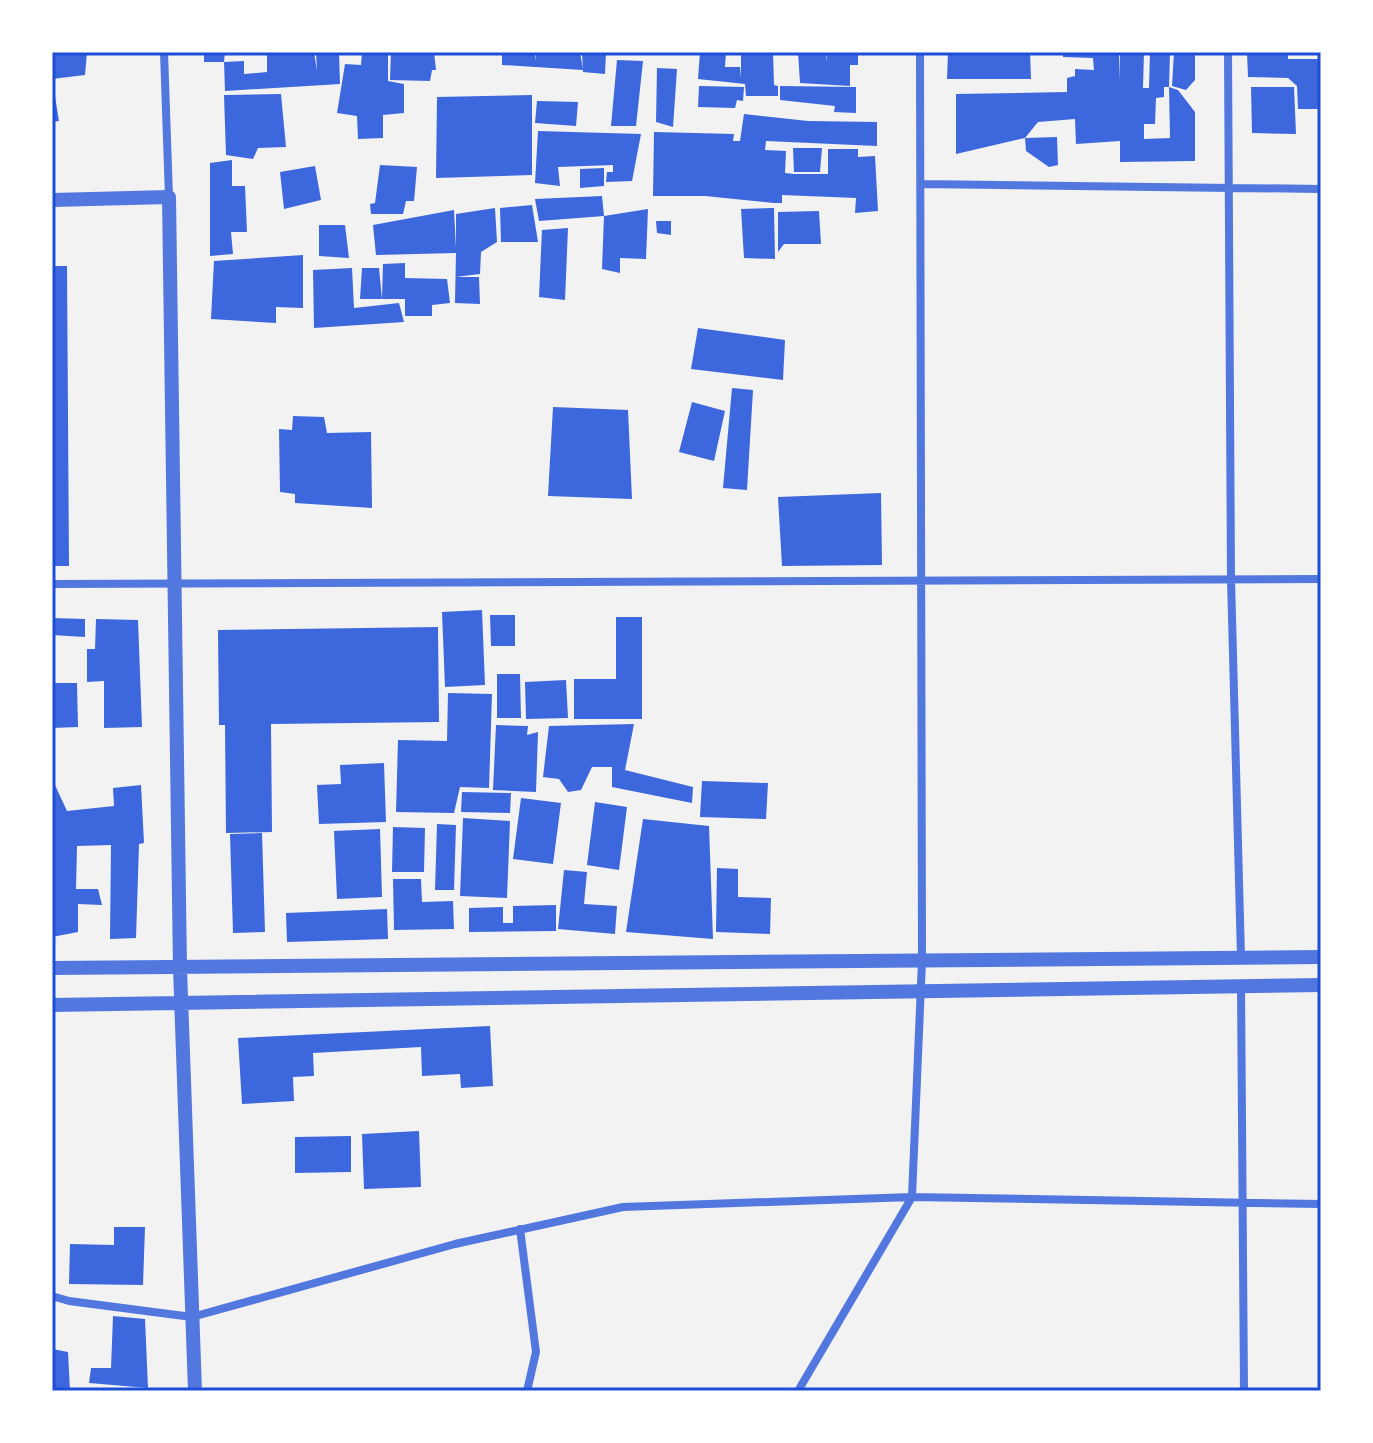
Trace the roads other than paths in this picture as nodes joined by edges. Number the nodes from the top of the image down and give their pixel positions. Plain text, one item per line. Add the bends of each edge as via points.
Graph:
1 (164, 52) edge
2 (920, 52) edge
3 (1228, 52) edge
4 (921, 184) junction
5 (1227, 189) junction
6 (1321, 189) edge
7 (169, 197) junction
8 (52, 200) edge
9 (1231, 579) junction
10 (1321, 579) edge
11 (919, 580) junction
12 (52, 584) edge
13 (174, 584) junction
14 (1241, 957) junction
15 (1321, 957) edge
16 (922, 961) junction
17 (52, 968) edge
18 (180, 968) junction
19 (1321, 985) edge
20 (1241, 986) junction
21 (920, 992) junction
22 (181, 1004) junction
23 (52, 1005) edge
24 (912, 1197) junction
25 (1321, 1204) edge
26 (1243, 1205) junction
27 (520, 1229) junction
28 (52, 1296) edge
29 (192, 1317) junction
30 (195, 1391) edge
31 (527, 1391) edge
32 (798, 1391) edge
33 (1244, 1391) edge

1 - 7 street
2 - 4 street
3 - 5 street
4 - 5 street
4 - 11 street
5 - 6 street
5 - 9 street
7 - 8 street
7 - 13 street
9 - 10 street
9 - 11 street
9 - 14 street
11 - 13 street
11 - 16 street
12 - 13 street
13 - 18 street
14 - 15 street
14 - 16 street
16 - 18 street
16 - 21 street
17 - 18 street
18 - 22 street
19 - 20 street
20 - 21 street
20 - 26 street
21 - 22 street
21 - 24 street
22 - 23 street
22 - 29 street
24 - 26 street
24 - 27 street via 623,1207
24 - 32 street
25 - 26 street
26 - 33 street
27 - 29 street
27 - 31 street via 536,1352
28 - 29 street
29 - 30 street

